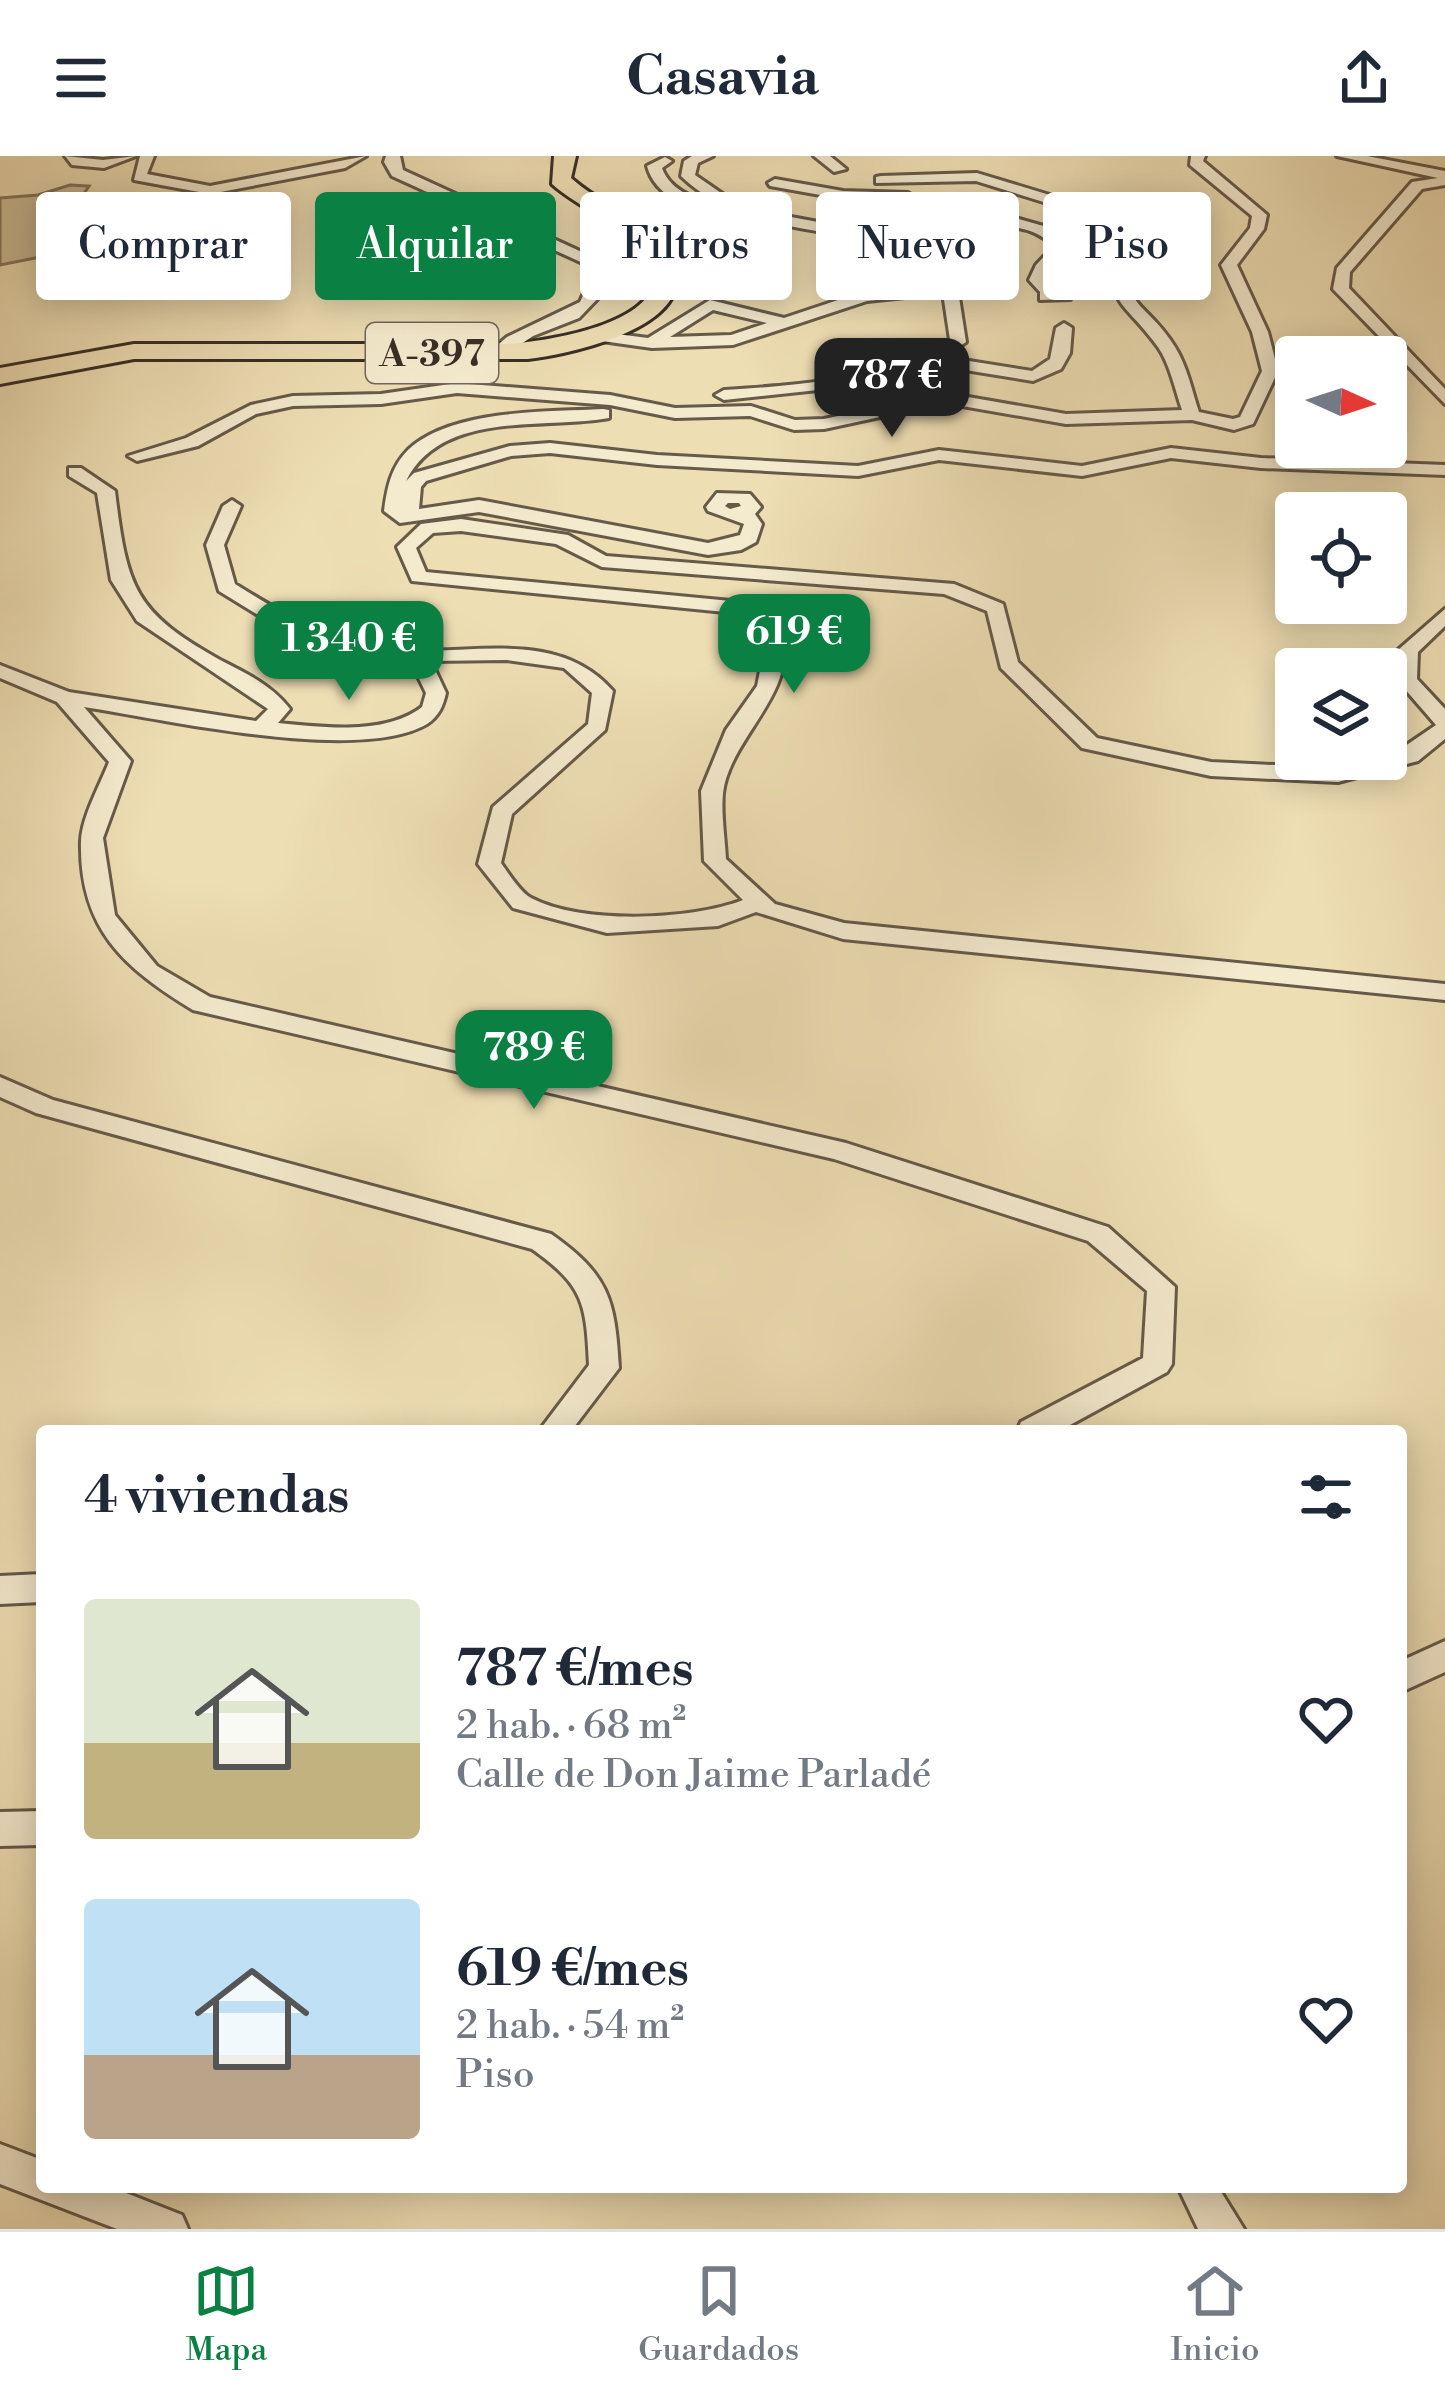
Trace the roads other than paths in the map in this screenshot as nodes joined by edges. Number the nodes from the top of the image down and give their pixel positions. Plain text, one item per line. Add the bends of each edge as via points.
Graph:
1 (72, 156) edge
2 (129, 156) edge
3 (146, 156) edge
4 (359, 156) edge
5 (393, 156) edge
6 (565, 156) edge
7 (706, 156) edge
8 (821, 156) edge
9 (1198, 156) edge
10 (1344, 156) edge
11 (664, 161) dead end
12 (839, 169) dead end
13 (1445, 178) edge
14 (881, 180) dead end
15 (775, 183) dead end
16 (1005, 186) junction
17 (673, 192) edge
18 (709, 192) edge
19 (853, 300) edge
20 (952, 300) edge
21 (785, 323) junction
22 (1064, 328) dead end
23 (601, 337) junction
24 (652, 343) junction
25 (500, 351) junction
26 (925, 359) junction
27 (0, 376) edge
28 (1445, 399) edge
29 (634, 407) junction
30 (1192, 415) junction
31 (137, 456) dead end
32 (1445, 470) edge
33 (76, 472) dead end
34 (232, 506) dead end
35 (410, 512) junction
36 (744, 513) dead end
37 (1445, 614) edge
38 (418, 656) junction
39 (0, 670) edge
40 (64, 698) junction
41 (1445, 725) edge
42 (261, 728) junction
43 (759, 902) junction
44 (1445, 992) edge
45 (0, 1086) edge
46 (559, 1425) edge
47 (1043, 1425) edge
48 (36, 1588) edge
49 (0, 1590) edge
50 (1445, 1656) edge
51 (1407, 1674) edge
52 (36, 1828) edge
53 (0, 1829) edge
54 (0, 2164) edge
55 (36, 2178) edge
56 (75, 2193) edge
57 (1201, 2193) edge
58 (168, 2229) edge
59 (1224, 2229) edge

1 - 2 street via 97,164
3 - 4 street via 139,176 210,190
5 - 25 street via 397,173 590,261 600,274 589,304
6 - 23 main road, A-397 via 560,179 574,196 650,244 665,274 662,293 640,316
7 - 18 street via 691,161 688,176
8 - 12 street
9 - 30 street via 1195,162 1260,215 1229,266 1270,370 1246,420 1234,425
10 - 13 street
11 - 17 street via 653,171
13 - 28 street via 1417,185 1342,271 1341,289
14 - 16 street via 977,178
15 - 16 street via 874,198
16 - 30 street via 1127,223 1133,239 1120,278 1127,301 1169,350
19 - 21 street
20 - 26 street via 958,342
21 - 24 street via 734,340
21 - 24 street via 710,305
22 - 26 street via 1059,362 1048,373
23 - 24 street
23 - 25 main road, A-397
25 - 27 main road, A-397 via 149,351 60,359
26 - 29 street via 868,377
29 - 30 street via 751,411 794,425 945,398 1066,419
29 - 31 street via 481,388 331,397 251,410 192,442
29 - 35 street via 489,422 438,439 417,450 392,497 400,518
32 - 35 street via 1171,453 1082,471 954,455 858,470 550,448 420,477
33 - 42 street via 106,491 122,591 160,634 265,692 280,709
34 - 38 street via 215,545 226,587 301,633
35 - 36 street via 479,506 708,549 749,538 754,524
37 - 41 street via 1408,650 1407,680
38 - 42 street via 436,693 430,712 412,723 341,732
38 - 43 street via 506,654 570,663 603,691 598,726 501,812 489,864 521,903 607,925 718,918
39 - 40 street
40 - 42 street
40 - 47 street via 120,761 92,838 104,916 148,972 202,1004 837,1150 1098,1234 1161,1286 1157,1364
41 - 43 street via 1411,756 1338,775 1211,769 1090,743 1008,664 996,608 947,588 602,561 561,539 461,525 428,528 406,547 419,577 731,607 776,644 767,686 737,730 712,791 715,861
43 - 44 street via 843,932
45 - 46 street via 45,1107 541,1241 584,1270 601,1304 604,1368
48 - 49 street
50 - 51 street
52 - 53 street
54 - 55 street
56 - 58 street
57 - 59 street

